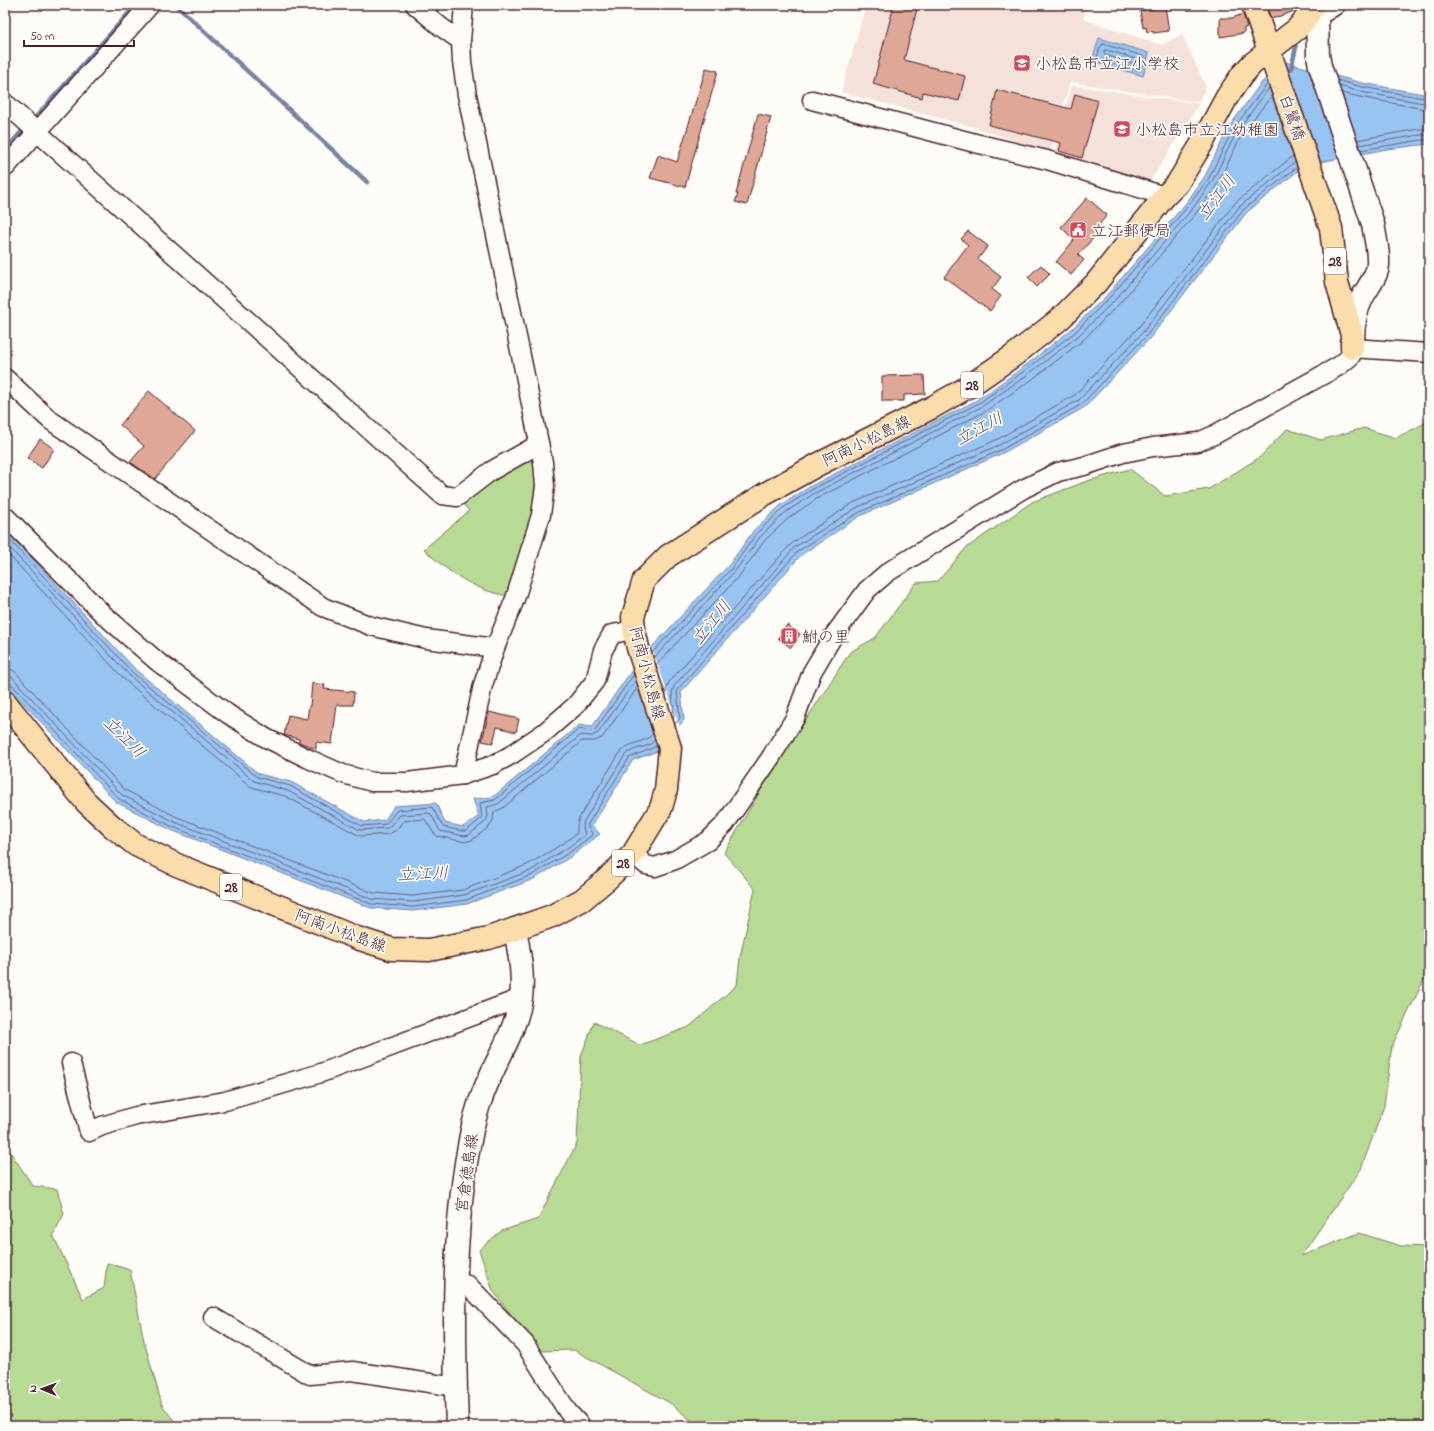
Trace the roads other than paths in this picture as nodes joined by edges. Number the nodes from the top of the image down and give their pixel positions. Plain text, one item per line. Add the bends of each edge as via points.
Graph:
1 (150, 5) edge
2 (416, 5) edge
3 (464, 5) edge
4 (1253, 5) edge
5 (1336, 5) edge
6 (1313, 13) edge
7 (461, 41) junction
8 (1272, 58) junction
9 (812, 100) dead end
10 (5, 103) edge
11 (38, 132) junction
12 (5, 168) edge
13 (1164, 197) junction
14 (1352, 348) junction
15 (1429, 353) edge
16 (5, 378) edge
17 (539, 444) junction
18 (5, 516) edge
19 (636, 639) junction
20 (495, 648) junction
21 (5, 702) edge
22 (463, 775) junction
23 (633, 854) junction
24 (515, 929) junction
25 (521, 998) junction
26 (70, 1064) dead end
27 (456, 1283) junction
28 (213, 1317) dead end
29 (456, 1387) junction
30 (457, 1426) edge
31 (581, 1426) edge

1 - 11 street
2 - 7 street
3 - 7 street
4 - 8 main road, 28
5 - 6 street
6 - 8 main road, 阿南小松島線 / 28
6 - 14 main road via 1320,66 1373,224 1377,244 1378,266 1356,311
7 - 17 street via 467,95
8 - 13 main road, 阿南小松島線 / 28 via 1252,64 1242,75 1177,184
8 - 14 main road, 白鷺橋 / 28 via 1331,228 1337,282 1352,335
9 - 13 street via 1047,160
10 - 11 street
11 - 12 street
11 - 17 street via 442,495 457,497 491,471
13 - 19 main road, 阿南小松島線 / 28 via 1096,283 1060,319 1014,356 968,388 765,494 668,556 644,580 633,616
14 - 15 street
14 - 23 street via 1351,356 1339,366 1214,435 1198,442 1123,453 1058,472 1023,489 888,572 867,590 832,638 812,672 795,718 725,824 708,841 675,860 654,866 646,864
16 - 20 street via 50,420 323,607 378,628 426,639
17 - 20 street via 545,486 541,515 515,599
18 - 22 street via 103,614 158,662 228,714 266,738 343,774 372,782 407,782
19 - 22 street via 612,634 603,650 595,681 574,706 545,732 511,755 493,765
19 - 23 main road, 阿南小松島線 / 28 via 670,748 666,790 661,808
20 - 22 street via 483,685
21 - 24 main road, 阿南小松島線 / 28 via 86,802 136,845 177,865 357,938 391,949 429,950 478,941
23 - 24 main road, 阿南小松島線 / 28 via 582,900 552,916
24 - 25 main road, 宮倉徳島線 via 522,980
25 - 26 street via 321,1073 225,1101 136,1116 89,1132
25 - 27 main road, 宮倉徳島線 via 517,1017 474,1120 463,1183
27 - 29 main road, 宮倉徳島線
27 - 31 street via 468,1285 525,1344 568,1412
28 - 29 street via 310,1375 352,1371
29 - 30 main road, 宮倉徳島線

